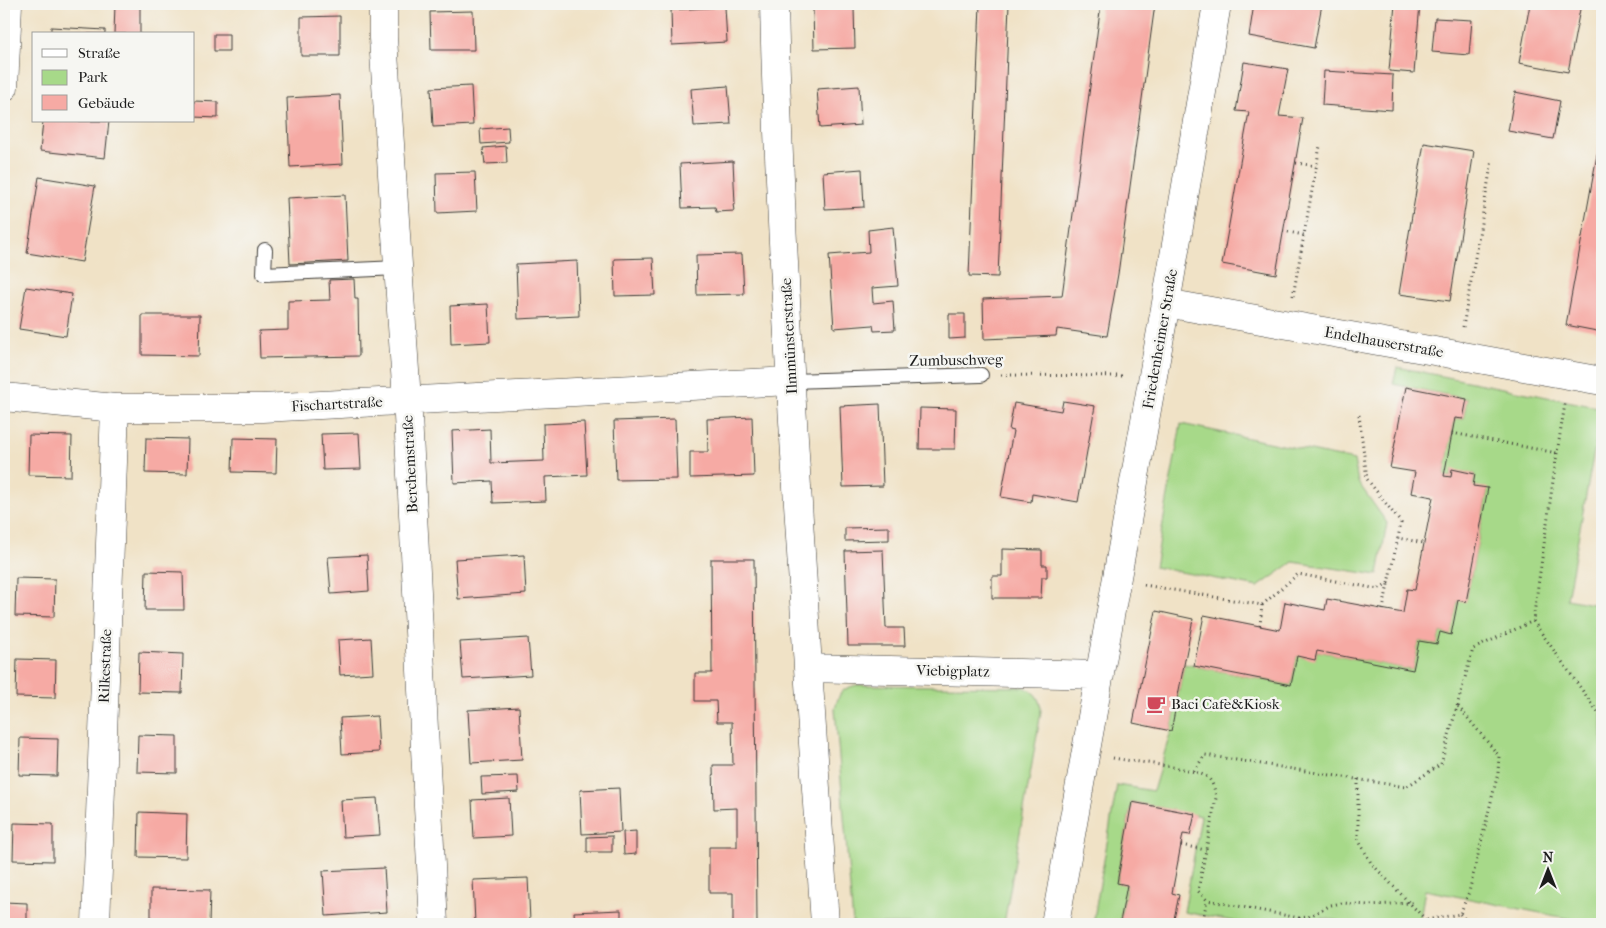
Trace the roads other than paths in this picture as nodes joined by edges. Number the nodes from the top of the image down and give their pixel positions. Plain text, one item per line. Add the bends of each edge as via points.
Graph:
1 (8, 4) edge
2 (383, 4) edge
3 (774, 4) edge
4 (1217, 4) edge
5 (4, 87) edge
6 (265, 250) dead end
7 (398, 268) junction
8 (1166, 303) junction
9 (981, 375) road end
10 (791, 381) junction
11 (1602, 381) edge
12 (4, 397) edge
13 (406, 400) junction
14 (115, 408) junction
15 (808, 668) junction
16 (1100, 675) junction
17 (96, 924) edge
18 (434, 924) edge
19 (825, 924) edge
20 (1055, 924) edge

1 - 5 street
2 - 7 street, Berchemstraße
3 - 10 street, Ilmmünsterstraße
4 - 8 street, Friedenheimer Straße
6 - 7 lane via 264,274
7 - 13 street, Berchemstraße
8 - 11 street, Endelhauserstraße
8 - 16 street, Friedenheimer Straße
9 - 10 lane, Zumbuschweg
10 - 13 street, Fischartstraße
10 - 15 street, Ilmmünsterstraße
12 - 14 street, Fischartstraße
13 - 14 street, Fischartstraße via 262,408
13 - 18 street, Berchemstraße
14 - 17 street, Rilkestraße
15 - 16 street, Viebigplatz
15 - 19 street
16 - 20 street

